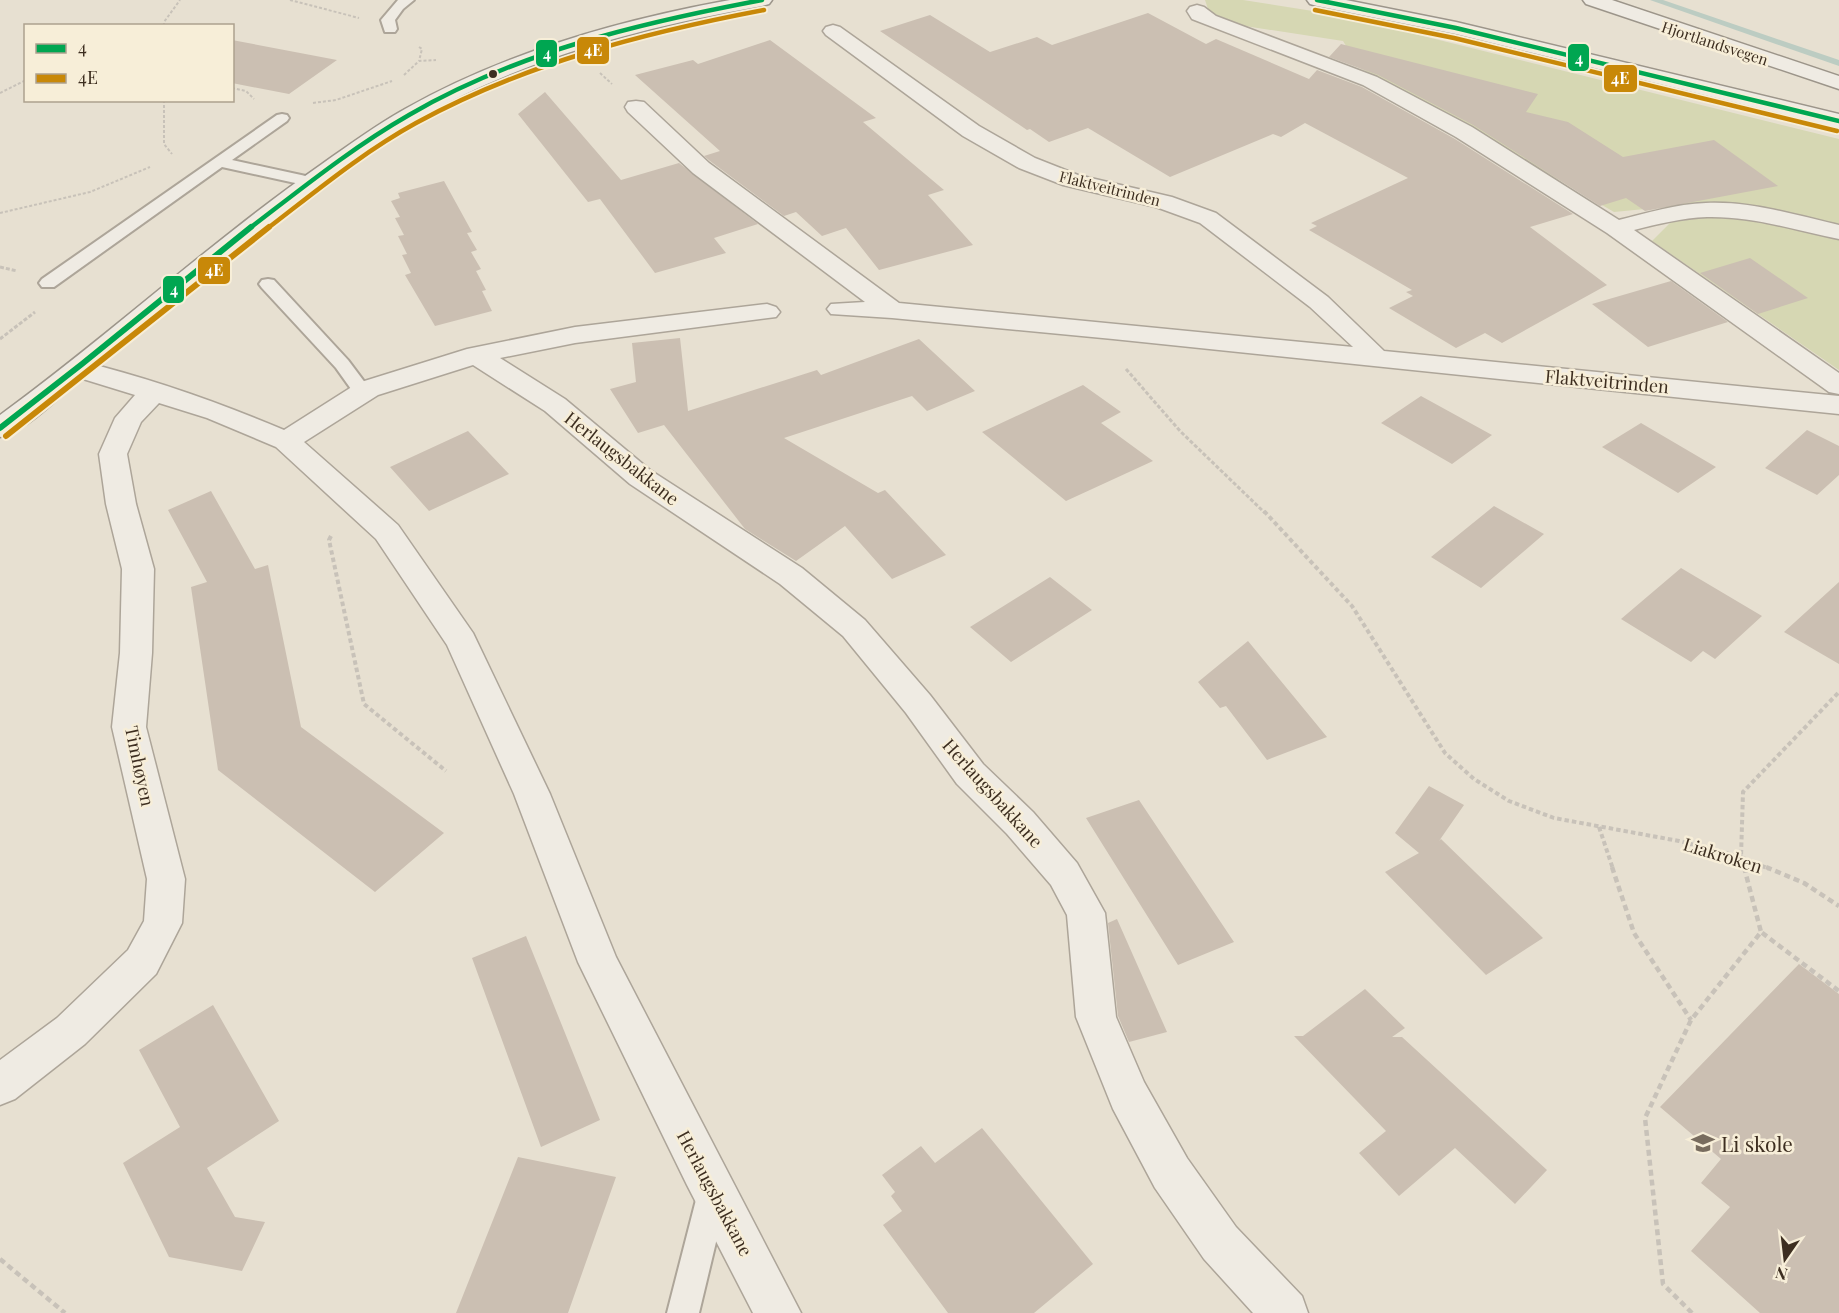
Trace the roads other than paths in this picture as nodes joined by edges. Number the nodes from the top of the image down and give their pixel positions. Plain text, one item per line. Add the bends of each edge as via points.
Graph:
1 (407, 0) edge
2 (762, 0) edge
3 (1317, 0) edge
4 (1593, 0) edge
5 (1197, 11) dead end
6 (390, 29) road end
7 (833, 31) dead end
8 (1839, 83) edge
9 (636, 107) road end
10 (282, 118) dead end
11 (1839, 120) edge
12 (219, 162) junction
13 (309, 181) junction
14 (1615, 228) junction
15 (1839, 232) edge
16 (48, 283) dead end
17 (268, 284) dead end
18 (840, 309) dead end
19 (892, 310) junction
20 (767, 312) dead end
21 (476, 355) junction
22 (1374, 359) junction
23 (80, 369) junction
24 (1839, 386) edge
25 (154, 392) junction
26 (363, 392) junction
27 (1839, 405) edge
28 (0, 428) edge
29 (286, 441) junction
30 (0, 1085) edge
31 (713, 1191) junction
32 (682, 1313) edge
33 (778, 1313) edge
34 (1285, 1313) edge

1 - 6 lane via 391,13 387,20
2 - 13 street via 665,20 512,68 422,108
3 - 11 street via 1456,27
4 - 8 street, Hjortlandsvegen
5 - 14 street via 1209,20 1339,68 1412,103
7 - 22 street, Flaktveitrinden via 971,130 1027,163 1071,180 1164,202 1208,218 1319,302 1371,350
9 - 19 street via 701,168
10 - 12 lane
12 - 13 lane
12 - 16 lane
13 - 23 street
14 - 15 street via 1682,212 1732,210
14 - 24 street
17 - 26 lane
18 - 19 street, Flaktveitrinden
19 - 22 street, Flaktveitrinden
20 - 21 street via 575,335
21 - 26 street
21 - 34 street, Herlaugsbakkane via 555,405 640,477 791,576 854,628 970,774 1065,874 1086,913 1096,1017 1128,1095 1171,1173 1220,1242
22 - 27 street, Flaktveitrinden
23 - 25 street, Herlaugsbakkane
23 - 28 street
25 - 29 street, Herlaugsbakkane via 217,412
25 - 30 street, Timhøyen via 129,418 113,454 138,569 129,727 166,879 163,922 142,962 71,1031
26 - 29 street
29 - 31 street, Herlaugsbakkane via 387,532 461,641 532,794 598,962
31 - 32 lane
31 - 33 street, Herlaugsbakkane

